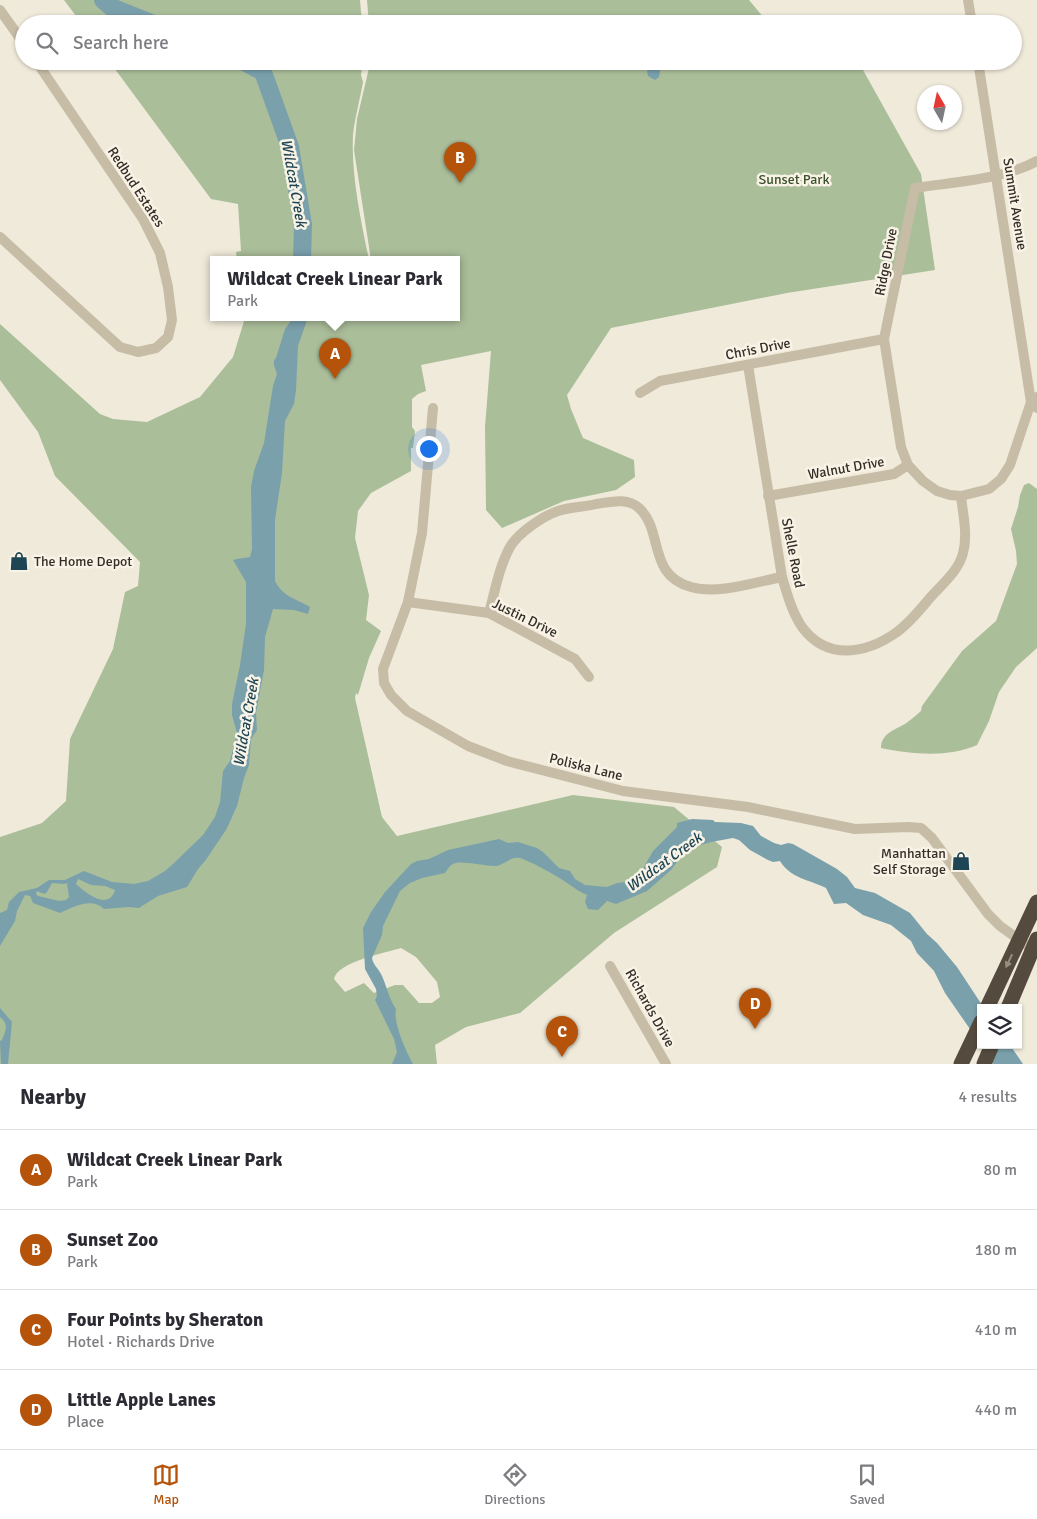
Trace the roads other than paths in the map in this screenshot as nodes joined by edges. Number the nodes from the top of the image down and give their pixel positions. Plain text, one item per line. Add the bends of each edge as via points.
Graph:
1 (968, 0) edge
2 (0, 10) edge
3 (970, 15) edge
4 (15, 31) edge
5 (42, 70) edge
6 (980, 70) edge
7 (1037, 161) edge
8 (997, 175) junction
9 (0, 237) edge
10 (884, 339) junction
11 (748, 365) junction
12 (640, 393) dead end
13 (1035, 402) edge
14 (433, 408) dead end
15 (908, 465) junction
16 (768, 496) junction
17 (961, 496) junction
18 (782, 577) junction
19 (408, 602) junction
20 (489, 613) junction
21 (589, 677) dead end
22 (1037, 902) edge
23 (1020, 939) junction
24 (1035, 944) edge
25 (610, 966) dead end
26 (989, 1004) edge
27 (1009, 1004) edge
28 (977, 1030) edge
29 (990, 1049) edge
30 (666, 1064) edge
31 (961, 1064) edge
32 (984, 1064) edge

1 - 3 street
2 - 4 street
5 - 9 street, Redbud Estates via 143,219 160,253 172,320 168,337 156,348 138,352 120,347
6 - 8 street, Summit Avenue
7 - 8 street, Ridge Drive
8 - 10 street, Ridge Drive via 914,188
8 - 13 street, Summit Avenue
10 - 11 street, Chris Drive
10 - 15 street, Ridge Drive via 901,447
11 - 12 street, Chris Drive via 660,381
11 - 16 street, Shelle Road
13 - 17 street via 1010,465 1001,479 990,489
14 - 19 street, Poliska Lane via 422,533
15 - 16 street, Walnut Drive via 894,474
15 - 17 street via 937,491
16 - 18 street, Shelle Road
17 - 18 street, Shelle Road via 966,540 963,556 955,569 896,632 861,650 837,650 818,643 802,627
18 - 20 street via 719,589 692,587 676,580 665,569 656,552 647,517 638,507 620,500 558,511 528,529 510,546
19 - 20 street, Justin Drive
19 - 23 street, Poliska Lane via 383,669 384,683 407,711 468,746 507,761 623,790 748,807 855,829 921,828 932,838 988,914
20 - 21 street, Justin Drive via 575,659
22 - 23 highway
23 - 24 street, Poliska Lane
23 -> 26 highway
24 - 27 highway
25 - 30 street, Richards Drive
28 - 31 highway
29 - 32 highway

